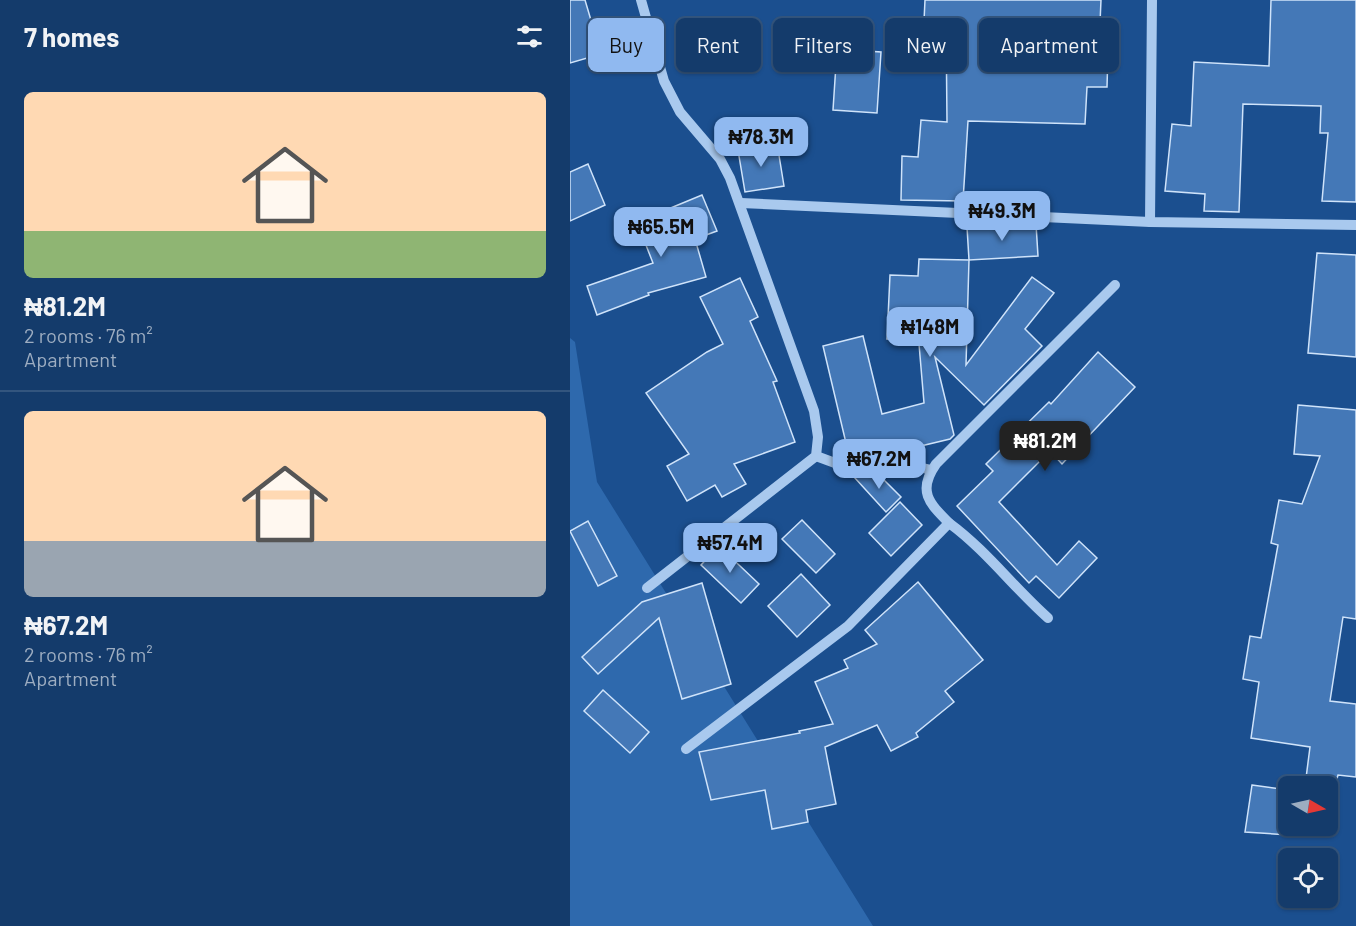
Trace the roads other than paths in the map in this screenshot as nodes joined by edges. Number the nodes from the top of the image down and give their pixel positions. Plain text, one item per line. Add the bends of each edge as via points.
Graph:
1 (641, 0) edge
2 (1152, 0) edge
3 (741, 203) junction
4 (1150, 222) junction
5 (1356, 225) edge
6 (1114, 285) dead end
7 (816, 456) junction
8 (931, 470) junction
9 (950, 523) junction
10 (647, 588) dead end
11 (1048, 618) dead end
12 (686, 749) dead end

1 - 3 street via 664,81 681,112 720,159
2 - 4 street
3 - 4 street
3 - 7 street via 814,411
4 - 5 street
6 - 8 street
7 - 8 street via 854,470 890,460
7 - 10 street
8 - 9 street via 926,495
9 - 11 street
9 - 12 street via 848,626

